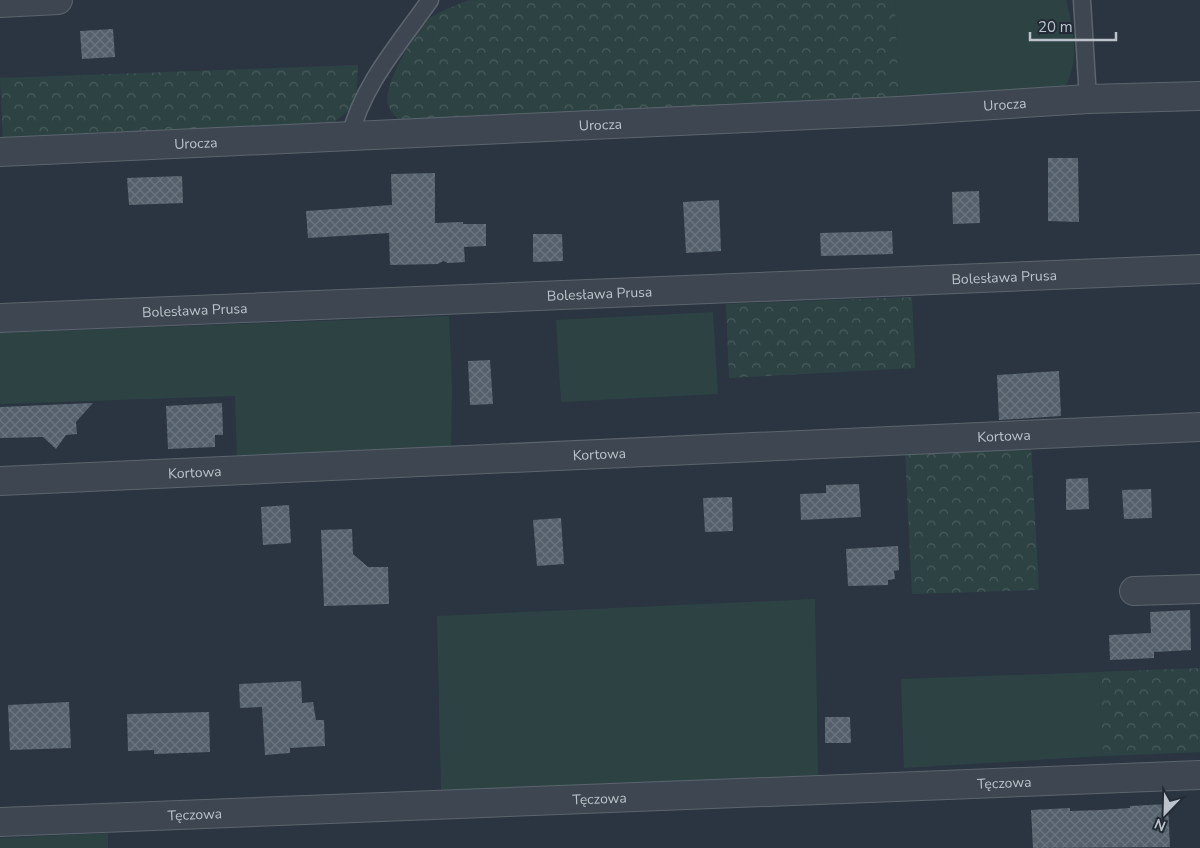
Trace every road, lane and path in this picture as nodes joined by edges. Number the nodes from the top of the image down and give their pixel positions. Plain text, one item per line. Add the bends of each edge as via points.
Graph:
1 (58, 0) edge
2 (430, 0) edge
3 (1082, 0) edge
4 (0, 3) edge
5 (1200, 96) edge
6 (1088, 99) junction
7 (350, 137) junction
8 (0, 152) edge
9 (1200, 269) edge
10 (0, 318) edge
11 (1200, 427) edge
12 (0, 481) edge
13 (1200, 588) edge
14 (1134, 590) dead end
15 (1200, 775) edge
16 (0, 822) edge

1 - 4 street
2 - 7 lane via 370,85 354,118
3 - 6 lane
5 - 6 street, Urocza
6 - 7 street, Urocza
7 - 8 street, Urocza
9 - 10 street, Bolesława Prusa
11 - 12 street, Kortowa
13 - 14 street
15 - 16 street, Tęczowa

